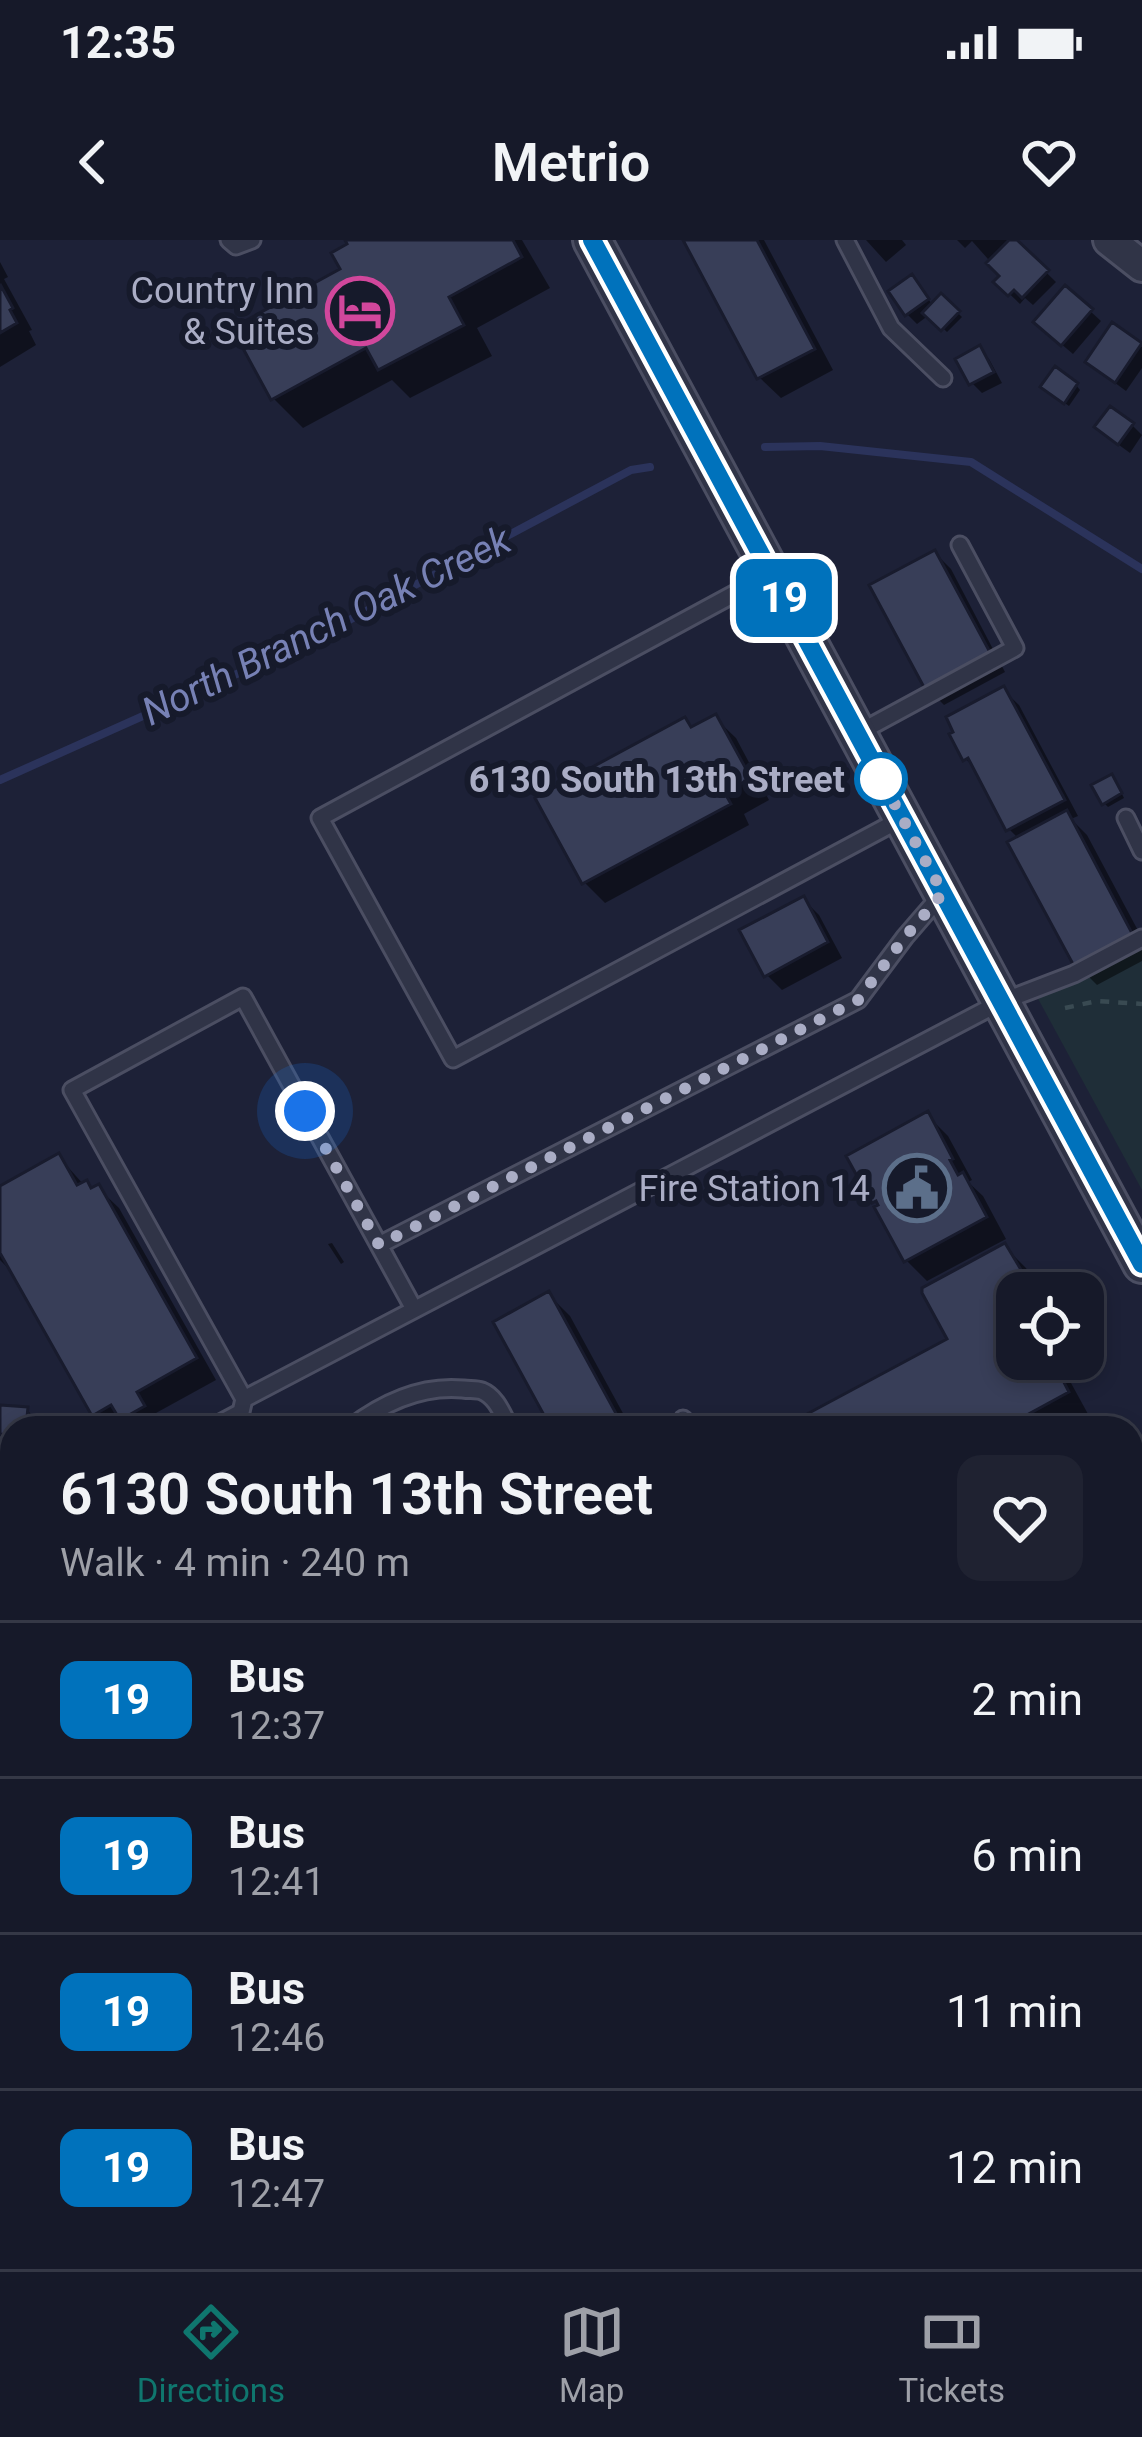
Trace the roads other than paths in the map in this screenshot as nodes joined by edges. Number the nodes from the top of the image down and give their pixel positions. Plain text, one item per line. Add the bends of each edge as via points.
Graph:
1 (230, 240) edge
2 (252, 240) edge
3 (592, 240) edge
4 (845, 240) edge
5 (1109, 240) edge
6 (1142, 266) edge
7 (943, 378) dead end
8 (960, 545) dead end
9 (771, 574) junction
10 (857, 734) junction
11 (903, 818) junction
12 (1126, 818) dead end
13 (1142, 851) edge
14 (943, 893) junction
15 (1142, 938) edge
16 (1001, 1002) junction
17 (379, 1245) junction
18 (1142, 1264) edge
19 (414, 1310) junction
20 (244, 1399) junction
21 (234, 1416) edge
22 (369, 1416) edge
23 (503, 1416) edge

1 - 2 lane
3 - 9 street
4 - 7 lane via 892,328
5 - 6 street
8 - 10 lane via 1015,648
9 - 10 street
9 - 11 lane via 320,818 453,1059
10 - 11 street
11 - 14 street
12 - 13 lane
14 - 16 street
14 - 17 lane via 858,1000
15 - 16 lane
16 - 18 street
16 - 19 lane
17 - 19 lane
17 - 20 lane via 243,997 72,1090
19 - 20 lane
20 - 21 lane
22 - 23 lane via 420,1390 451,1388 482,1391

